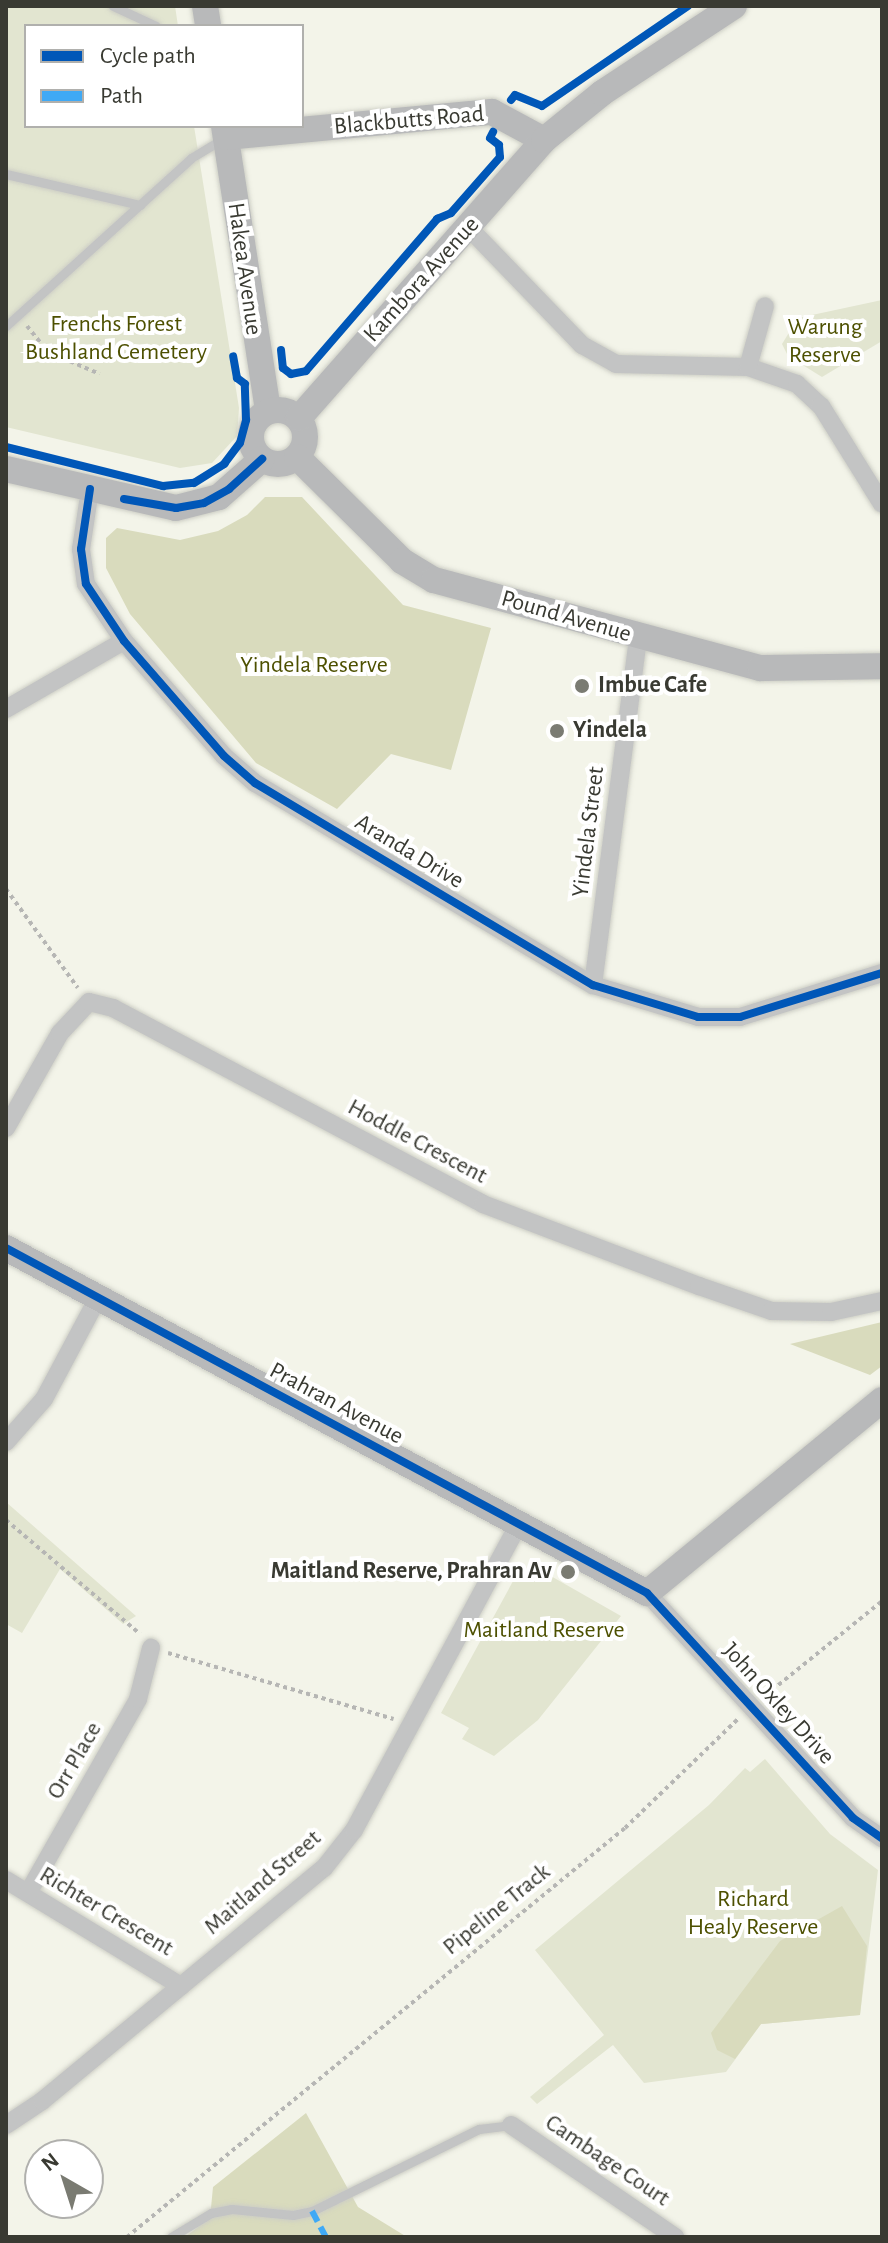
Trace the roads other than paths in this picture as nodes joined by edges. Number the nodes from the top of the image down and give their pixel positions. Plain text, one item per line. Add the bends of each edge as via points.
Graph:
1 (113, 6) edge
2 (734, 6) edge
3 (152, 24) edge
4 (304, 126) edge
5 (278, 128) edge
6 (225, 132) edge
7 (544, 140) junction
8 (6, 174) edge
9 (140, 205) junction
10 (469, 228) junction
11 (765, 306) dead end
12 (6, 326) edge
13 (748, 367) junction
14 (268, 411) junction
15 (299, 418) junction
16 (297, 457) junction
17 (262, 459) junction
18 (6, 469) edge
19 (90, 489) junction
20 (882, 504) edge
21 (638, 637) junction
22 (124, 641) junction
23 (882, 666) edge
24 (6, 709) edge
25 (882, 973) edge
26 (593, 985) junction
27 (6, 1128) edge
28 (6, 1248) edge
29 (98, 1298) junction
30 (882, 1301) edge
31 (882, 1400) edge
32 (6, 1442) edge
33 (518, 1526) junction
34 (647, 1593) junction
35 (151, 1648) road end
36 (882, 1838) edge
37 (6, 1880) edge
38 (28, 1893) junction
39 (181, 1986) junction
40 (6, 2125) edge
41 (511, 2125) joint
42 (171, 2237) edge
43 (675, 2237) edge

1 - 3 lane
2 - 7 street via 602,93
4 - 7 street, Blackbutts Road via 492,112
5 - 6 street, Blackbutts Road
6 - 9 lane
6 - 14 street, Hakea Avenue
7 - 10 street, Kambora Avenue
8 - 9 lane
9 - 12 lane
10 - 13 street via 582,345 616,364
10 - 15 street, Kambora Avenue
11 - 13 street
13 - 20 street via 797,384 821,406
14 - 15 street via 284,410
14 - 17 street via 255,422 251,438
15 - 16 street via 306,442
16 - 17 street via 280,464
16 - 21 street, Pound Avenue via 402,561 434,580
17 - 19 street via 219,497 191,506 158,506
18 - 19 street
19 - 22 street, Aranda Drive via 81,549 86,584
21 - 23 street, Pound Avenue via 760,668
21 - 26 street, Yindela Street
22 - 24 street
22 - 26 street, Aranda Drive via 224,756 255,783
25 - 26 street, Aranda Drive via 740,1017 698,1017
27 - 30 street, Hoddle Crescent via 60,1033 89,1002 113,1008 483,1204 699,1286 771,1311 831,1312
28 - 29 street, Prahran Avenue
29 - 32 street via 44,1399
29 - 33 street, Prahran Avenue
31 - 34 street
33 - 34 street, Prahran Avenue
33 - 39 street, Maitland Street via 354,1830 324,1868
34 - 36 street, John Oxley Drive via 853,1818
35 - 38 street, Orr Place via 138,1699
37 - 38 street, Richter Crescent
38 - 39 street, Richter Crescent
39 - 40 street, Maitland Street
41 - 42 lane via 479,2129 312,2211 293,2215 232,2209 211,2213
41 - 43 street, Cambage Court

